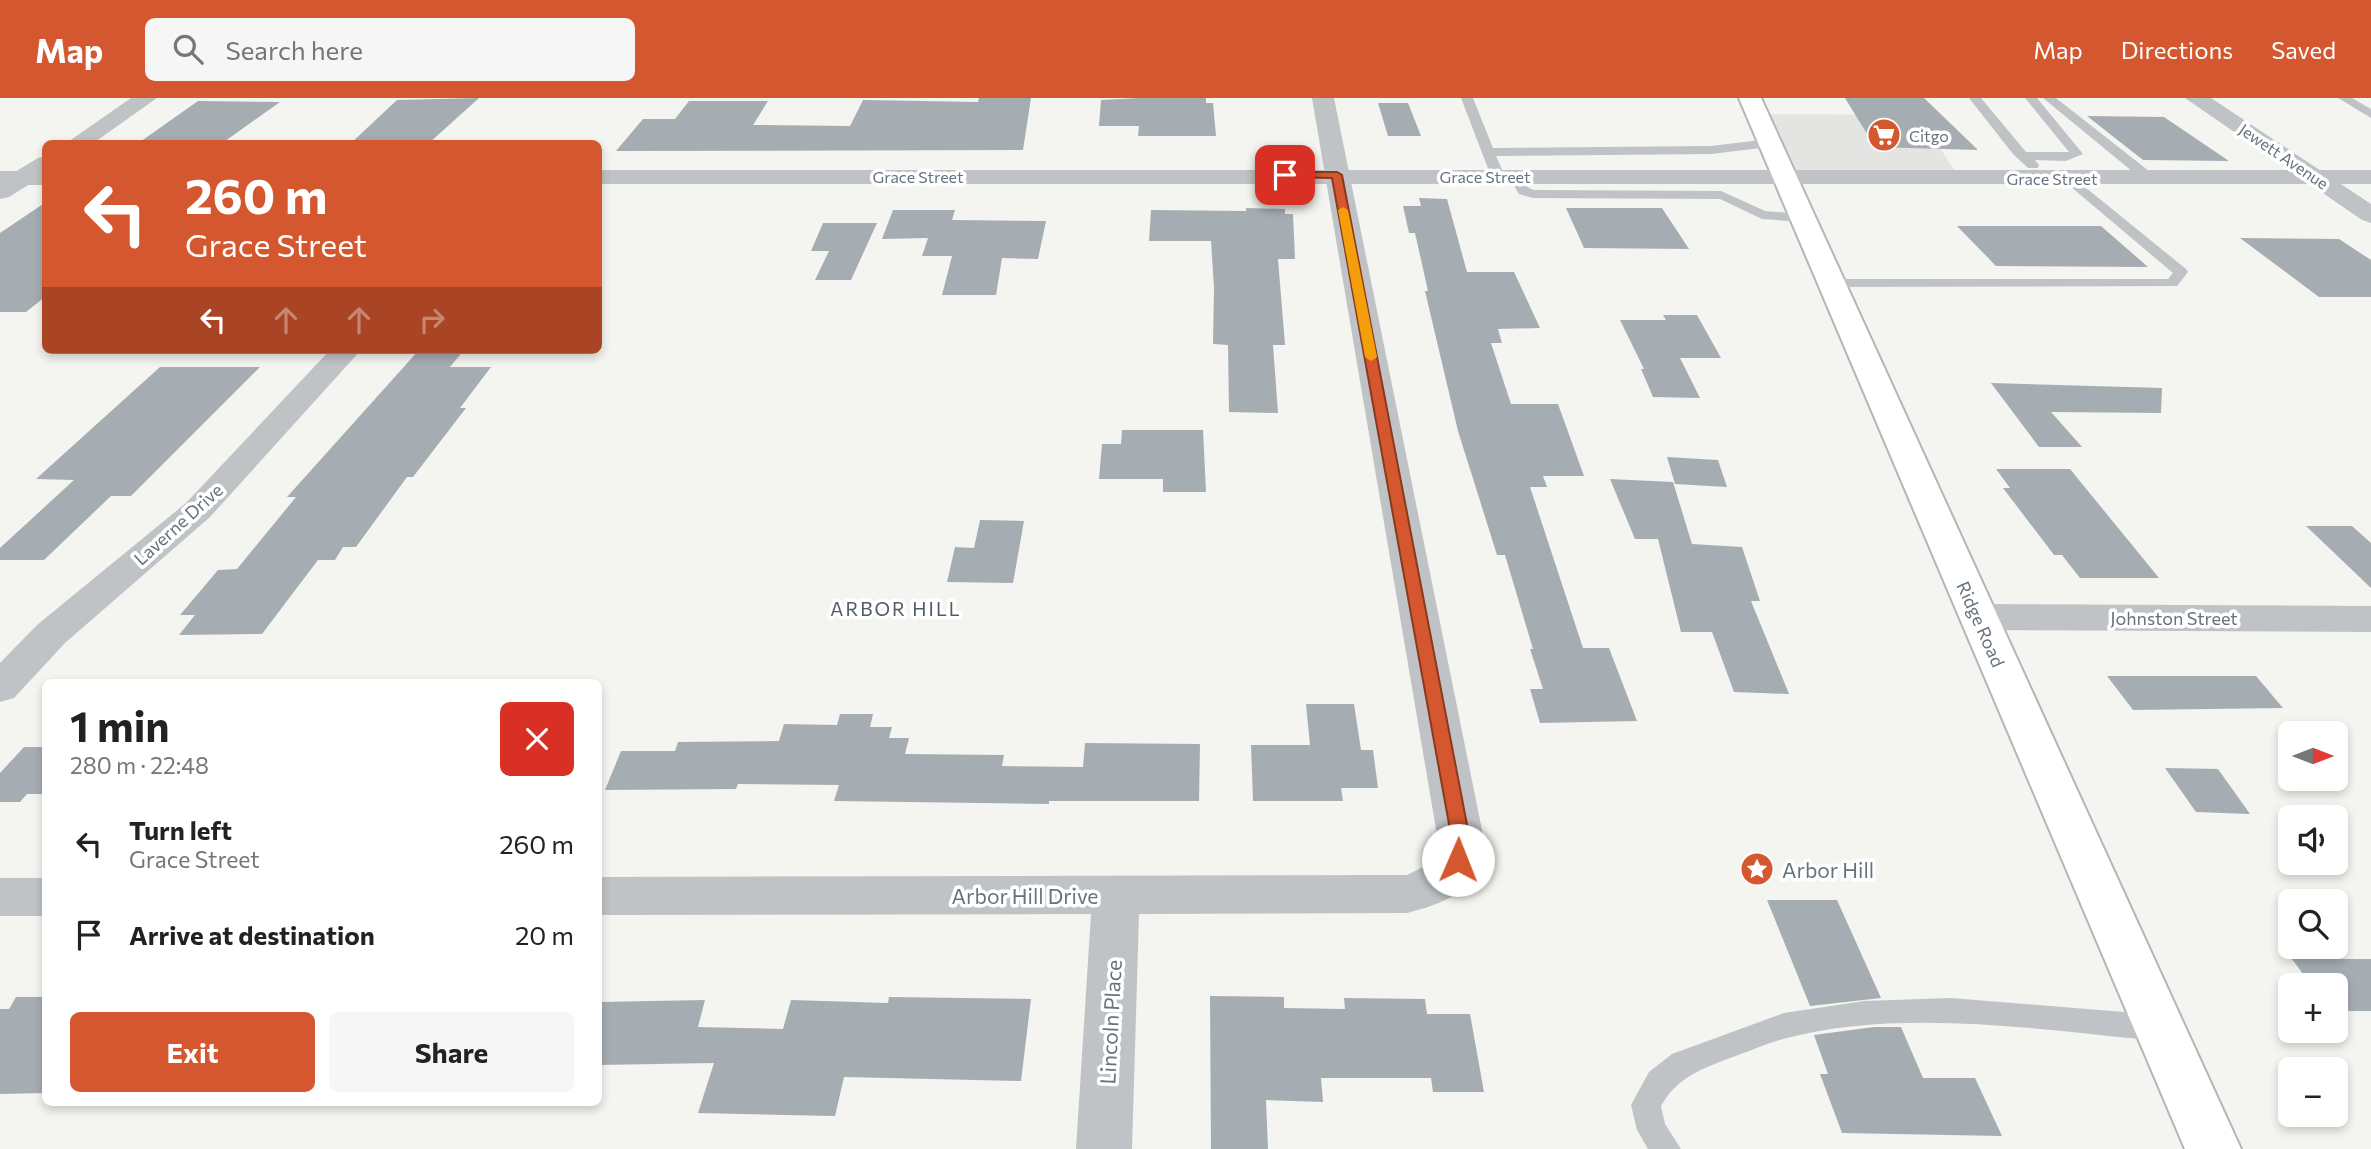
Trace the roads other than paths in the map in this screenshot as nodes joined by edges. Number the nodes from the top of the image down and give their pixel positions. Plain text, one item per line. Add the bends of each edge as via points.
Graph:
1 (146, 98) edge
2 (1323, 98) edge
3 (1467, 98) edge
4 (1749, 98) edge
5 (1975, 98) edge
6 (2031, 98) edge
7 (2049, 98) edge
8 (2196, 98) edge
9 (2344, 98) edge
10 (2371, 114) edge
11 (82, 140) edge
12 (1769, 143) junction
13 (1488, 152) junction
14 (2024, 156) junction
15 (42, 166) edge
16 (1337, 175) junction
17 (1507, 176) junction
18 (602, 177) edge
19 (2315, 177) junction
20 (2371, 177) edge
21 (23, 178) edge
22 (1785, 178) junction
23 (2057, 178) junction
24 (2149, 178) junction
25 (0, 192) edge
26 (2371, 215) edge
27 (1802, 218) junction
28 (1830, 283) junction
29 (342, 354) edge
30 (1978, 617) junction
31 (2371, 619) edge
32 (0, 688) edge
33 (1116, 895) junction
34 (602, 896) edge
35 (0, 897) edge
36 (42, 897) edge
37 (2160, 1028) junction
38 (1104, 1149) edge
39 (1666, 1149) edge
40 (2213, 1149) edge

1 - 11 street
2 - 16 street
3 - 13 lane
4 - 12 main road, Ridge Road
5 - 14 lane
6 - 14 lane via 2077,154
7 - 24 lane
8 - 19 street, Jewett Avenue
9 - 10 lane
12 - 13 lane via 1711,150
12 - 22 main road, Ridge Road
13 - 17 lane
14 - 23 lane
15 - 21 street
16 - 17 street, Grace Street
16 - 18 street, Grace Street
16 - 33 street, Arbor Hill Drive via 1460,835 1458,860 1449,877 1408,894
17 - 22 street, Grace Street
17 - 27 lane via 1533,194 1721,195 1764,215
19 - 20 street, Grace Street
19 - 24 street, Grace Street
19 - 26 street, Jewett Avenue
21 - 25 street
22 - 23 street, Grace Street
22 - 27 main road, Ridge Road
23 - 24 street, Grace Street
23 - 28 lane via 2181,272 2172,283
27 - 28 main road, Ridge Road
28 - 30 main road, Ridge Road
29 - 32 street, Laverne Drive via 198,510 51,634
30 - 31 street, Johnston Street
30 - 37 main road, Ridge Road
33 - 34 street, Arbor Hill Drive
33 - 38 street, Lincoln Place
35 - 36 street
37 - 39 lane via 1951,1010 1864,1013 1784,1026 1682,1063 1658,1082 1646,1105 1651,1129
37 - 40 main road, Ridge Road

